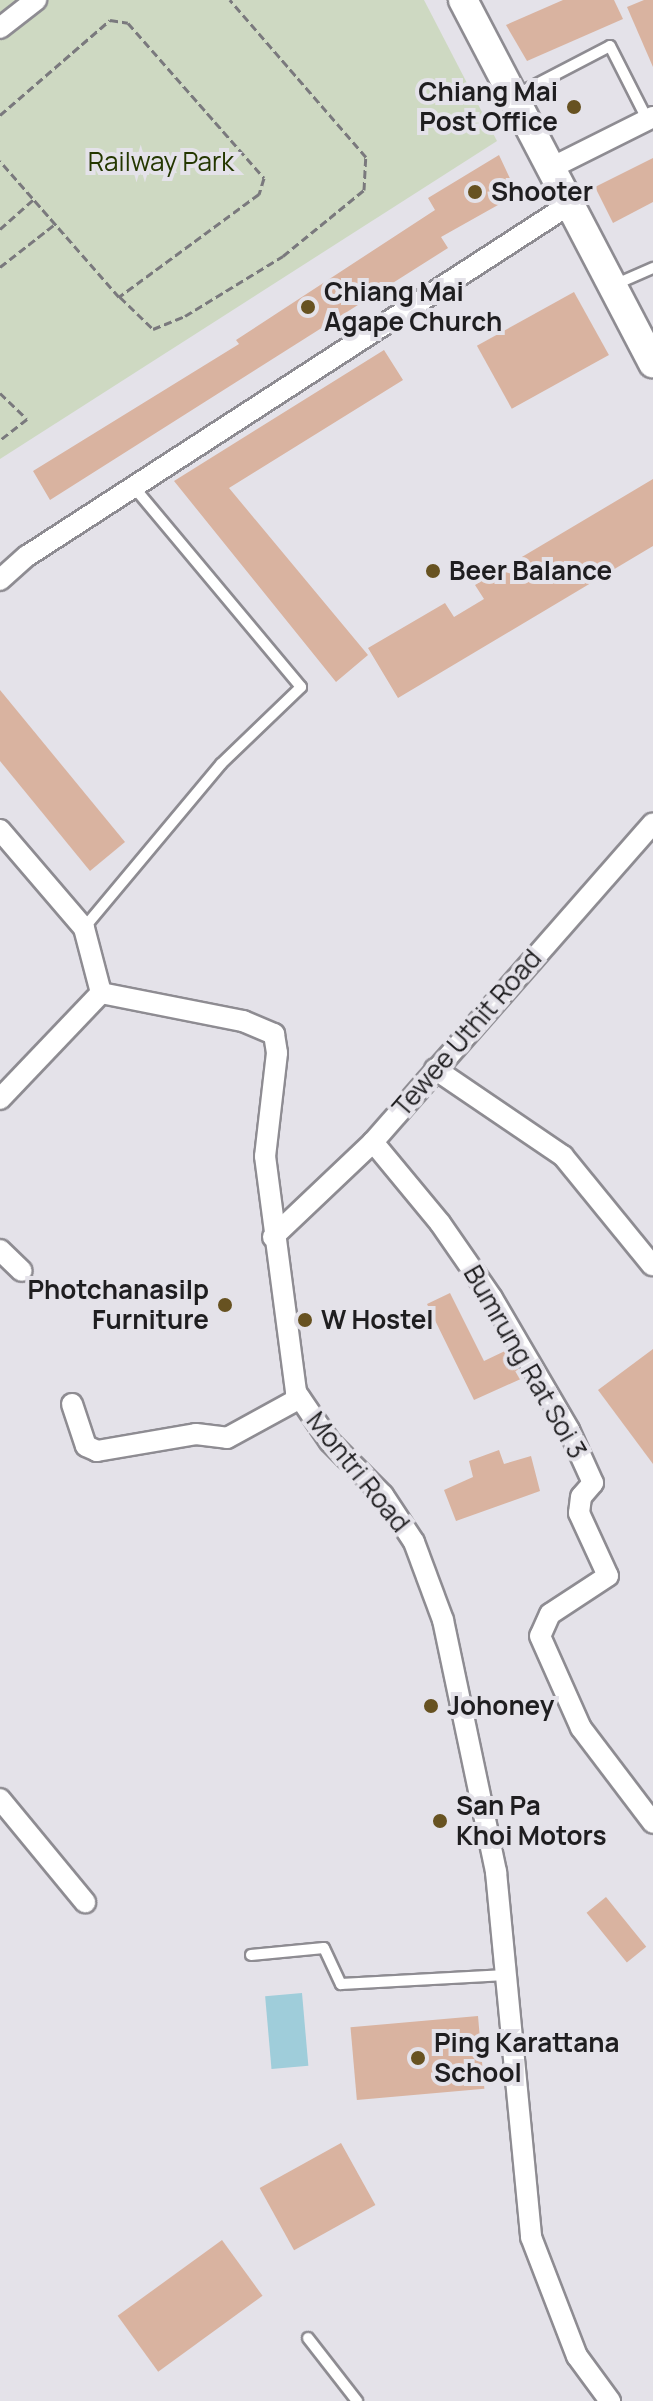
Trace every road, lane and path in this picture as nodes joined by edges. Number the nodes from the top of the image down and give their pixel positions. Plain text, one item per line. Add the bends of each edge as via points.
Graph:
1 (36, 0) edge
2 (230, 0) edge
3 (463, 0) edge
4 (0, 28) edge
5 (513, 96) junction
6 (0, 115) edge
7 (650, 118) edge
8 (0, 161) edge
9 (551, 168) junction
10 (34, 199) junction
11 (570, 204) junction
12 (55, 224) junction
13 (0, 229) edge
14 (0, 267) edge
15 (653, 268) edge
16 (613, 286) junction
17 (120, 297) junction
18 (653, 363) edge
19 (0, 393) edge
20 (0, 440) edge
21 (134, 487) junction
22 (0, 580) edge
23 (653, 823) edge
24 (0, 830) edge
25 (84, 928) junction
26 (101, 993) junction
27 (435, 1069) junction
28 (0, 1099) edge
29 (373, 1142) junction
30 (273, 1237) junction
31 (0, 1250) edge
32 (652, 1265) edge
33 (22, 1271) dead end
34 (300, 1398) junction
35 (72, 1404) dead end
36 (0, 1800) edge
37 (653, 1823) edge
38 (85, 1902) dead end
39 (251, 1955) dead end
40 (506, 1975) junction
41 (308, 2338) dead end
42 (357, 2401) edge
43 (610, 2401) edge

1 - 4 street
2 - 17 path via 366,157 364,190 283,256 185,316 153,329
3 - 5 main road
5 - 7 lane via 610,46
5 - 9 main road
6 - 17 path via 110,20 128,23 264,178 259,194
7 - 9 street
8 - 10 path
9 - 11 main road
10 - 12 path
10 - 13 path
11 - 16 main road
11 - 21 street
12 - 14 path
12 - 17 path
15 - 16 lane
16 - 18 main road
19 - 20 path via 27,419
21 - 22 street via 27,556
21 - 25 lane via 301,687 221,764
23 - 27 street, Tewee Uthit Road
24 - 25 street
25 - 26 street
26 - 28 street
26 - 30 street, Montri Road via 243,1021 274,1034 277,1053 265,1156
27 - 29 street, Tewee Uthit Road
27 - 32 street via 563,1156
29 - 30 street, Tewee Uthit Road
29 - 37 street, Bumrung Rat Soi 3 via 440,1223 492,1298 569,1430 593,1483 581,1497 579,1513 608,1576 550,1614 540,1636 581,1728
30 - 34 street, Montri Road
31 - 33 street
34 - 35 street via 227,1438 196,1434 97,1451 86,1446
34 - 40 street, Montri Road via 330,1442 383,1495 414,1542 443,1620 496,1872
36 - 38 street
39 - 40 lane via 324,1948 341,1984
40 - 43 street, Montri Road via 531,2237 577,2356
41 - 42 lane

